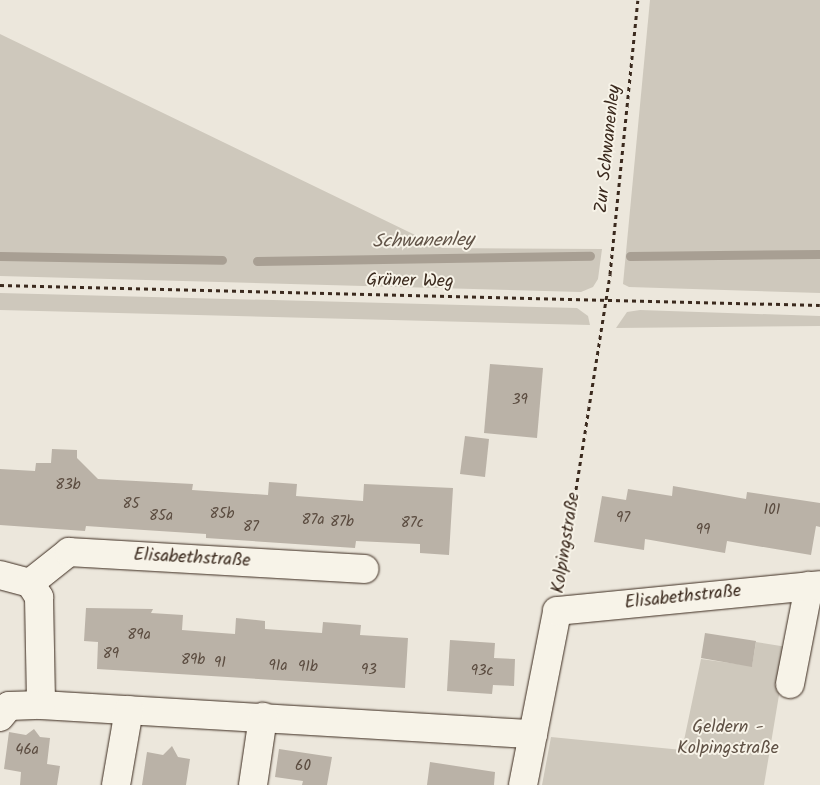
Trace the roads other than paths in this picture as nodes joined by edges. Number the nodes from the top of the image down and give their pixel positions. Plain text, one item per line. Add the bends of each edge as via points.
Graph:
1 (365, 569) dead end
2 (0, 575) edge
3 (30, 584) junction
4 (815, 585) edge
5 (557, 611) joint
6 (790, 684) dead end
7 (41, 705) junction
8 (129, 710) junction
9 (0, 717) edge
10 (263, 717) junction
11 (534, 734) junction
12 (116, 785) edge
13 (253, 785) edge
14 (523, 785) edge

1 - 3 street, Elisabethstraße via 69,552
2 - 3 street
3 - 7 street via 39,597
4 - 5 street, Elisabethstraße
4 - 6 street, Elisabethstraße
5 - 11 street, Kolpingstraße
7 - 8 street
7 - 9 street via 9,706
8 - 10 street
8 - 12 street
10 - 11 street
10 - 13 street
11 - 14 street, Kolpingstraße

